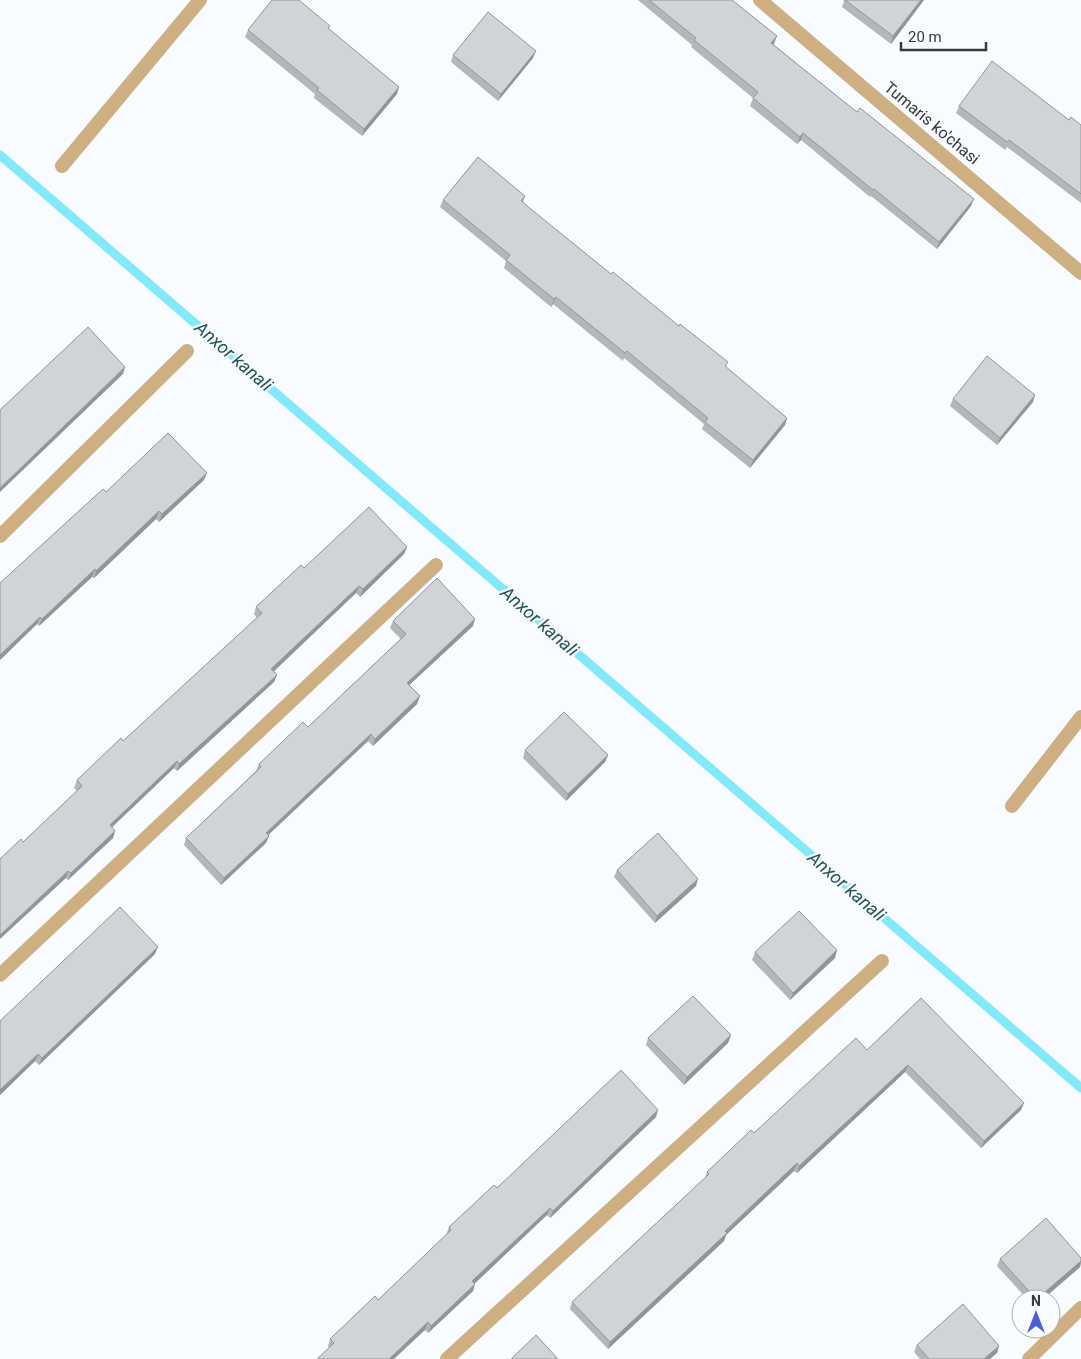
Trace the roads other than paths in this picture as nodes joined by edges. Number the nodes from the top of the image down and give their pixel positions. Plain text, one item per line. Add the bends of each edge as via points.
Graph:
1 (200, 0) edge
2 (760, 0) edge
3 (62, 166) dead end
4 (1081, 273) edge
5 (187, 351) dead end
6 (0, 536) edge
7 (436, 565) dead end
8 (1081, 717) edge
9 (1012, 806) dead end
10 (882, 962) dead end
11 (0, 975) edge
12 (1081, 1308) edge
13 (447, 1359) edge
14 (1029, 1359) edge

1 - 3 street
2 - 4 street, Tumaris ko'chasi
5 - 6 street
7 - 11 street
8 - 9 street
10 - 13 street
12 - 14 street

